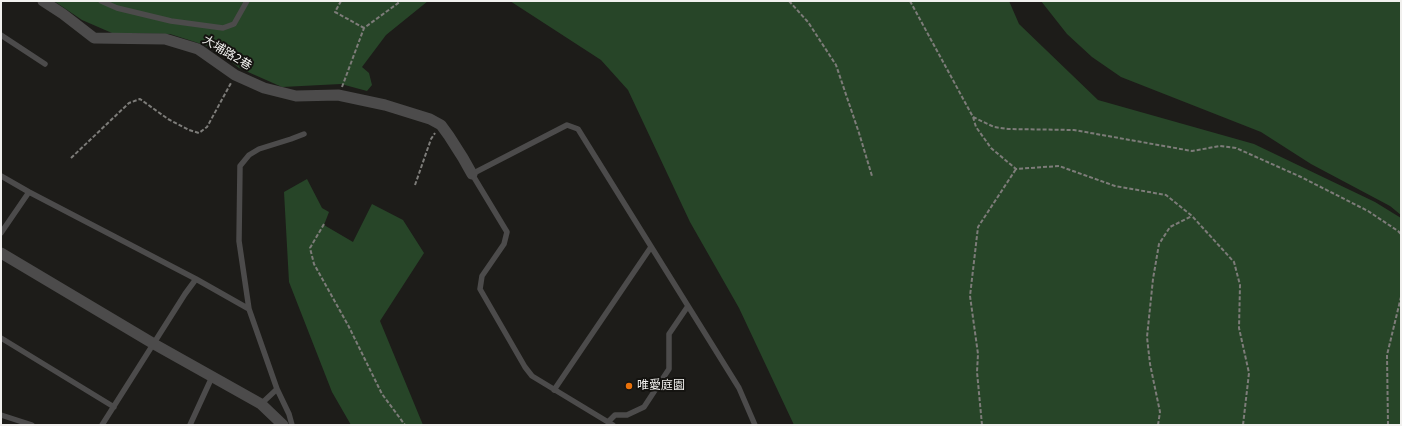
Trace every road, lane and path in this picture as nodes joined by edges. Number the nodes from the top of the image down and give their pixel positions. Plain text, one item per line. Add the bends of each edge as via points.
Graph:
1 (43, 1) edge
2 (102, 1) edge
3 (247, 1) edge
4 (341, 1) edge
5 (401, 1) edge
6 (789, 1) edge
7 (910, 1) edge
8 (364, 28) junction
9 (1, 35) edge
10 (45, 64) dead end
11 (235, 74) junction
12 (338, 95) junction
13 (973, 117) junction
14 (440, 125) junction
15 (304, 134) dead end
16 (71, 158) dead end
17 (1016, 170) junction
18 (472, 174) junction
19 (1, 176) edge
20 (872, 176) dead end
21 (415, 185) dead end
22 (29, 192) junction
23 (1192, 216) junction
24 (324, 224) dead end
25 (1, 233) edge
26 (1401, 234) edge
27 (651, 247) junction
28 (1, 253) edge
29 (196, 279) junction
30 (1401, 297) edge
31 (688, 306) junction
32 (248, 309) junction
33 (1, 338) edge
34 (154, 344) junction
35 (212, 377) junction
36 (277, 389) junction
37 (554, 390) junction
38 (261, 404) junction
39 (114, 407) junction
40 (1, 415) edge
41 (610, 424) edge
42 (32, 425) edge
43 (102, 425) edge
44 (190, 425) edge
45 (283, 425) edge
46 (292, 425) edge
47 (405, 425) edge
48 (756, 425) edge
49 (982, 425) edge
50 (1158, 425) edge
51 (1243, 425) edge
52 (1388, 425) edge

1 - 11 street, 大埔路2巷 via 94,38 165,39 198,49
2 - 3 lane via 117,8 171,21 224,28 234,24
4 - 8 path via 335,12
5 - 8 path
6 - 20 path via 808,22 836,65
7 - 13 path
8 - 12 path
9 - 10 lane
11 - 12 street, 大埔路2巷 via 264,88 296,96
11 - 16 path via 207,127 199,133 168,119 140,99 129,103
12 - 14 street, 大埔路2巷 via 385,104 430,119
13 - 17 path via 976,127 991,148
13 - 26 path via 994,127 1008,129 1074,130 1192,150 1220,146 1236,148 1302,177 1368,211
14 - 18 street, 大埔路2巷
14 - 21 path via 431,139
15 - 32 lane via 259,149 249,155 240,166 238,242
17 - 23 path via 1059,166 1115,186 1166,195
17 - 49 path via 978,227 970,296 978,354 977,372
18 - 27 lane via 567,125 578,129
18 - 37 lane via 507,232 504,244 482,276 480,289 525,367 532,376
19 - 22 lane
22 - 25 lane
22 - 29 lane
23 - 50 path via 1170,227 1159,244 1152,279 1147,337 1160,412
23 - 51 path via 1234,262 1240,285 1239,328 1249,373
24 - 47 path via 310,248 314,264 382,394
27 - 31 lane
27 - 37 lane
28 - 34 street
29 - 32 lane
29 - 34 lane
30 - 52 path via 1387,355
31 - 41 lane via 669,334 669,369 644,407 627,415 616,415
31 - 48 lane via 739,388
32 - 36 lane
33 - 39 lane
34 - 35 street
34 - 39 lane
35 - 38 street
35 - 44 lane
36 - 38 lane
36 - 46 lane
37 - 41 lane
38 - 45 street
39 - 43 lane
40 - 42 lane

